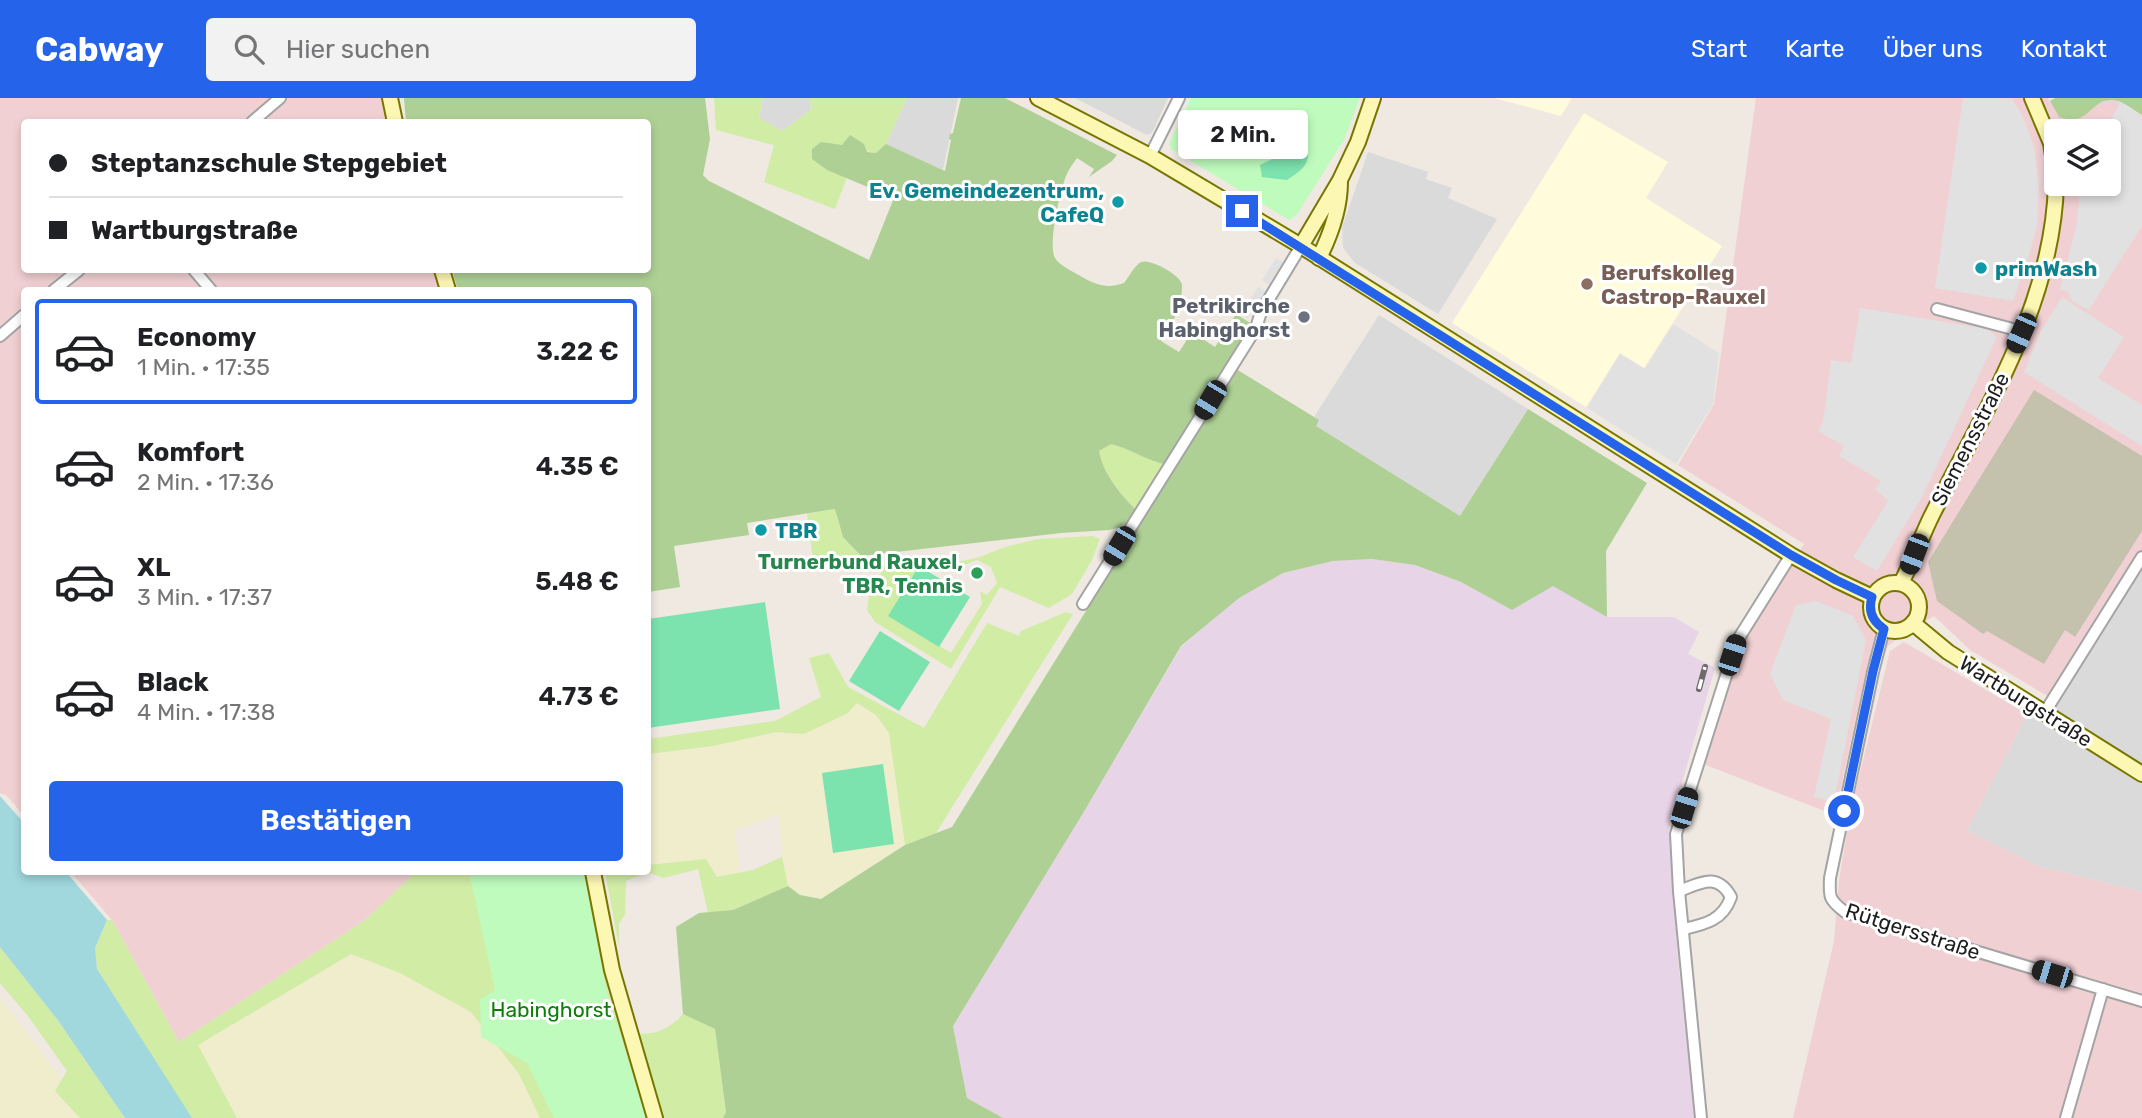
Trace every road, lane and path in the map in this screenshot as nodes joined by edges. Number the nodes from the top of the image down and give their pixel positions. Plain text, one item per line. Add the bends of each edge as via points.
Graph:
1 (280, 98) edge
2 (390, 98) edge
3 (1038, 98) edge
4 (1179, 98) edge
5 (1373, 98) edge
6 (2036, 99) edge
7 (256, 119) edge
8 (394, 119) edge
9 (2044, 122) edge
10 (1150, 156) junction
11 (1340, 180) junction
12 (2056, 196) edge
13 (1301, 246) junction
14 (1319, 258) junction
15 (75, 273) edge
16 (197, 273) edge
17 (58, 287) edge
18 (208, 287) edge
19 (1937, 309) dead end
20 (21, 318) edge
21 (2021, 333) junction
22 (0, 336) edge
23 (1791, 555) junction
24 (2142, 557) edge
25 (1901, 583) junction
26 (1872, 597) junction
27 (1083, 604) dead end
28 (1913, 623) junction
29 (1884, 629) junction
30 (2045, 712) junction
31 (2142, 774) edge
32 (594, 875) edge
33 (1679, 891) junction
34 (1684, 929) junction
35 (2103, 989) junction
36 (2142, 1001) edge
37 (655, 1118) edge
38 (1701, 1118) edge
39 (2066, 1118) edge

1 - 7 street
2 - 8 main road
3 - 10 main road
4 - 10 street
5 - 11 main road
6 - 9 main road
10 - 13 main road
11 - 13 main road
11 - 14 main road via 1334,223
12 - 21 main road, Siemensstraße via 2051,244
13 - 14 main road
13 - 27 street via 1256,328
14 - 23 main road
15 - 17 street
16 - 18 street
19 - 21 street
20 - 22 street
21 - 25 main road, Siemensstraße
23 - 26 main road
23 - 33 street via 1737,641 1715,706 1676,834
24 - 30 street
25 - 26 main road via 1884,585
25 - 28 main road via 1912,589 1918,600 1919,612
26 - 29 main road via 1872,615
28 - 29 main road via 1900,631
28 - 30 main road, Wartburgstraße via 1948,652
29 - 35 street, Rütgersstraße via 1829,896 1845,912
30 - 31 main road, Wartburgstraße
32 - 37 main road via 612,970
33 - 34 street
33 - 34 street via 1716,881 1731,897 1727,909 1715,919
34 - 38 street
35 - 36 street, Rütgersstraße
35 - 39 street

